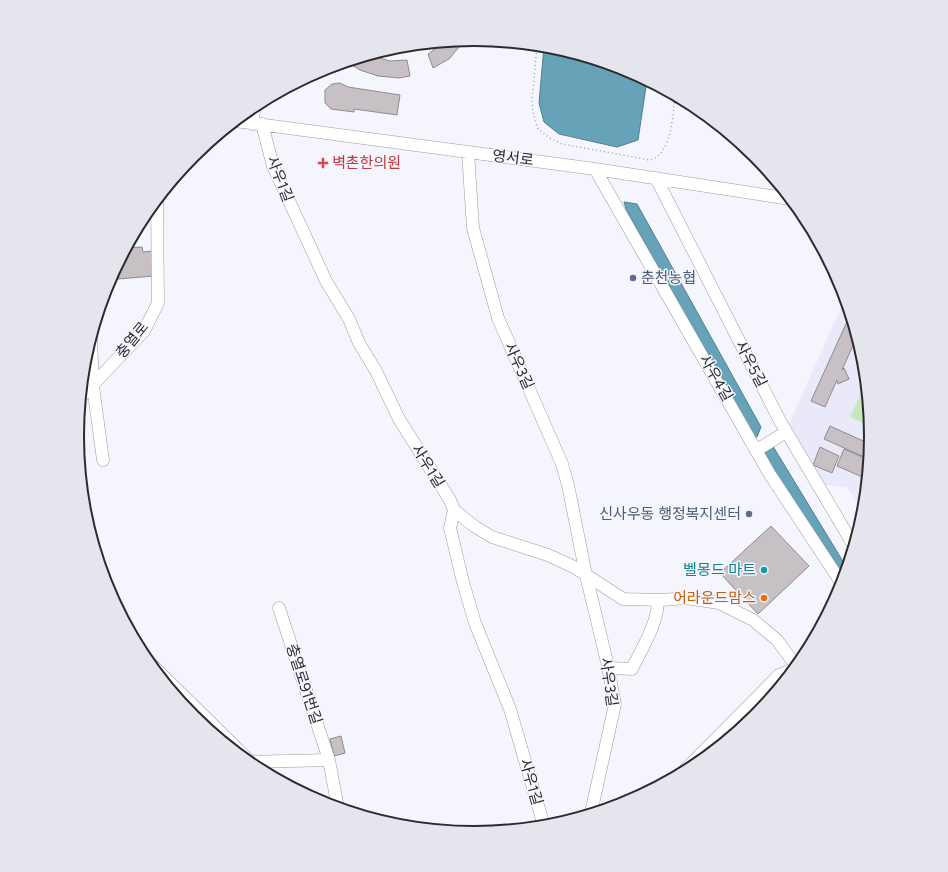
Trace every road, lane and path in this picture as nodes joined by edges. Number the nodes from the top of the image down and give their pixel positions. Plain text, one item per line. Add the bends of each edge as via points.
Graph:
1 (536, 51) edge
2 (674, 101) edge
3 (256, 113) edge
4 (243, 122) edge
5 (257, 124) junction
6 (468, 152) junction
7 (595, 169) junction
8 (656, 178) junction
9 (782, 198) edge
10 (157, 210) edge
11 (92, 357) edge
12 (93, 386) junction
13 (86, 392) edge
14 (786, 432) junction
15 (757, 450) junction
16 (103, 460) dead end
17 (454, 510) junction
18 (850, 540) edge
19 (586, 576) junction
20 (837, 577) edge
21 (657, 600) junction
22 (279, 608) dead end
23 (607, 662) junction
24 (791, 662) edge
25 (782, 674) edge
26 (184, 696) edge
27 (219, 730) edge
28 (707, 748) edge
29 (329, 760) junction
30 (262, 764) edge
31 (337, 800) edge
32 (592, 807) edge
33 (542, 820) edge

1 - 2 path via 532,100 535,122 544,135 562,144 654,159 662,151 669,135
3 - 5 street
4 - 5 street, 영서로
5 - 6 street, 영서로
5 - 17 street, 사우1길 via 273,166 326,281 349,319 399,419
6 - 7 street, 영서로
6 - 19 street, 사우3길 via 473,228 482,262 498,318 562,464
7 - 8 street, 영서로
7 - 15 street, 사우4길
8 - 9 street, 영서로
8 - 14 street, 사우5길
10 - 12 street, 충열로 via 158,302 144,331
11 - 12 street
12 - 13 street, 충열로
12 - 16 street
14 - 15 street
14 - 18 street, 사우5길
15 - 20 street, 사우4길 via 769,473
17 - 19 street via 492,537 548,555 574,567
17 - 33 street, 사우1길 via 450,528 463,582 475,623 510,709
19 - 21 street via 623,599
19 - 23 street, 사우3길
21 - 23 street via 652,626 632,668 612,668
21 - 24 street via 686,598 719,603 753,620 776,640
22 - 29 street, 충열로91번길
23 - 32 street, 사우3길 via 615,704
25 - 28 street
26 - 27 street
29 - 30 street
29 - 31 street, 충열로91번길

